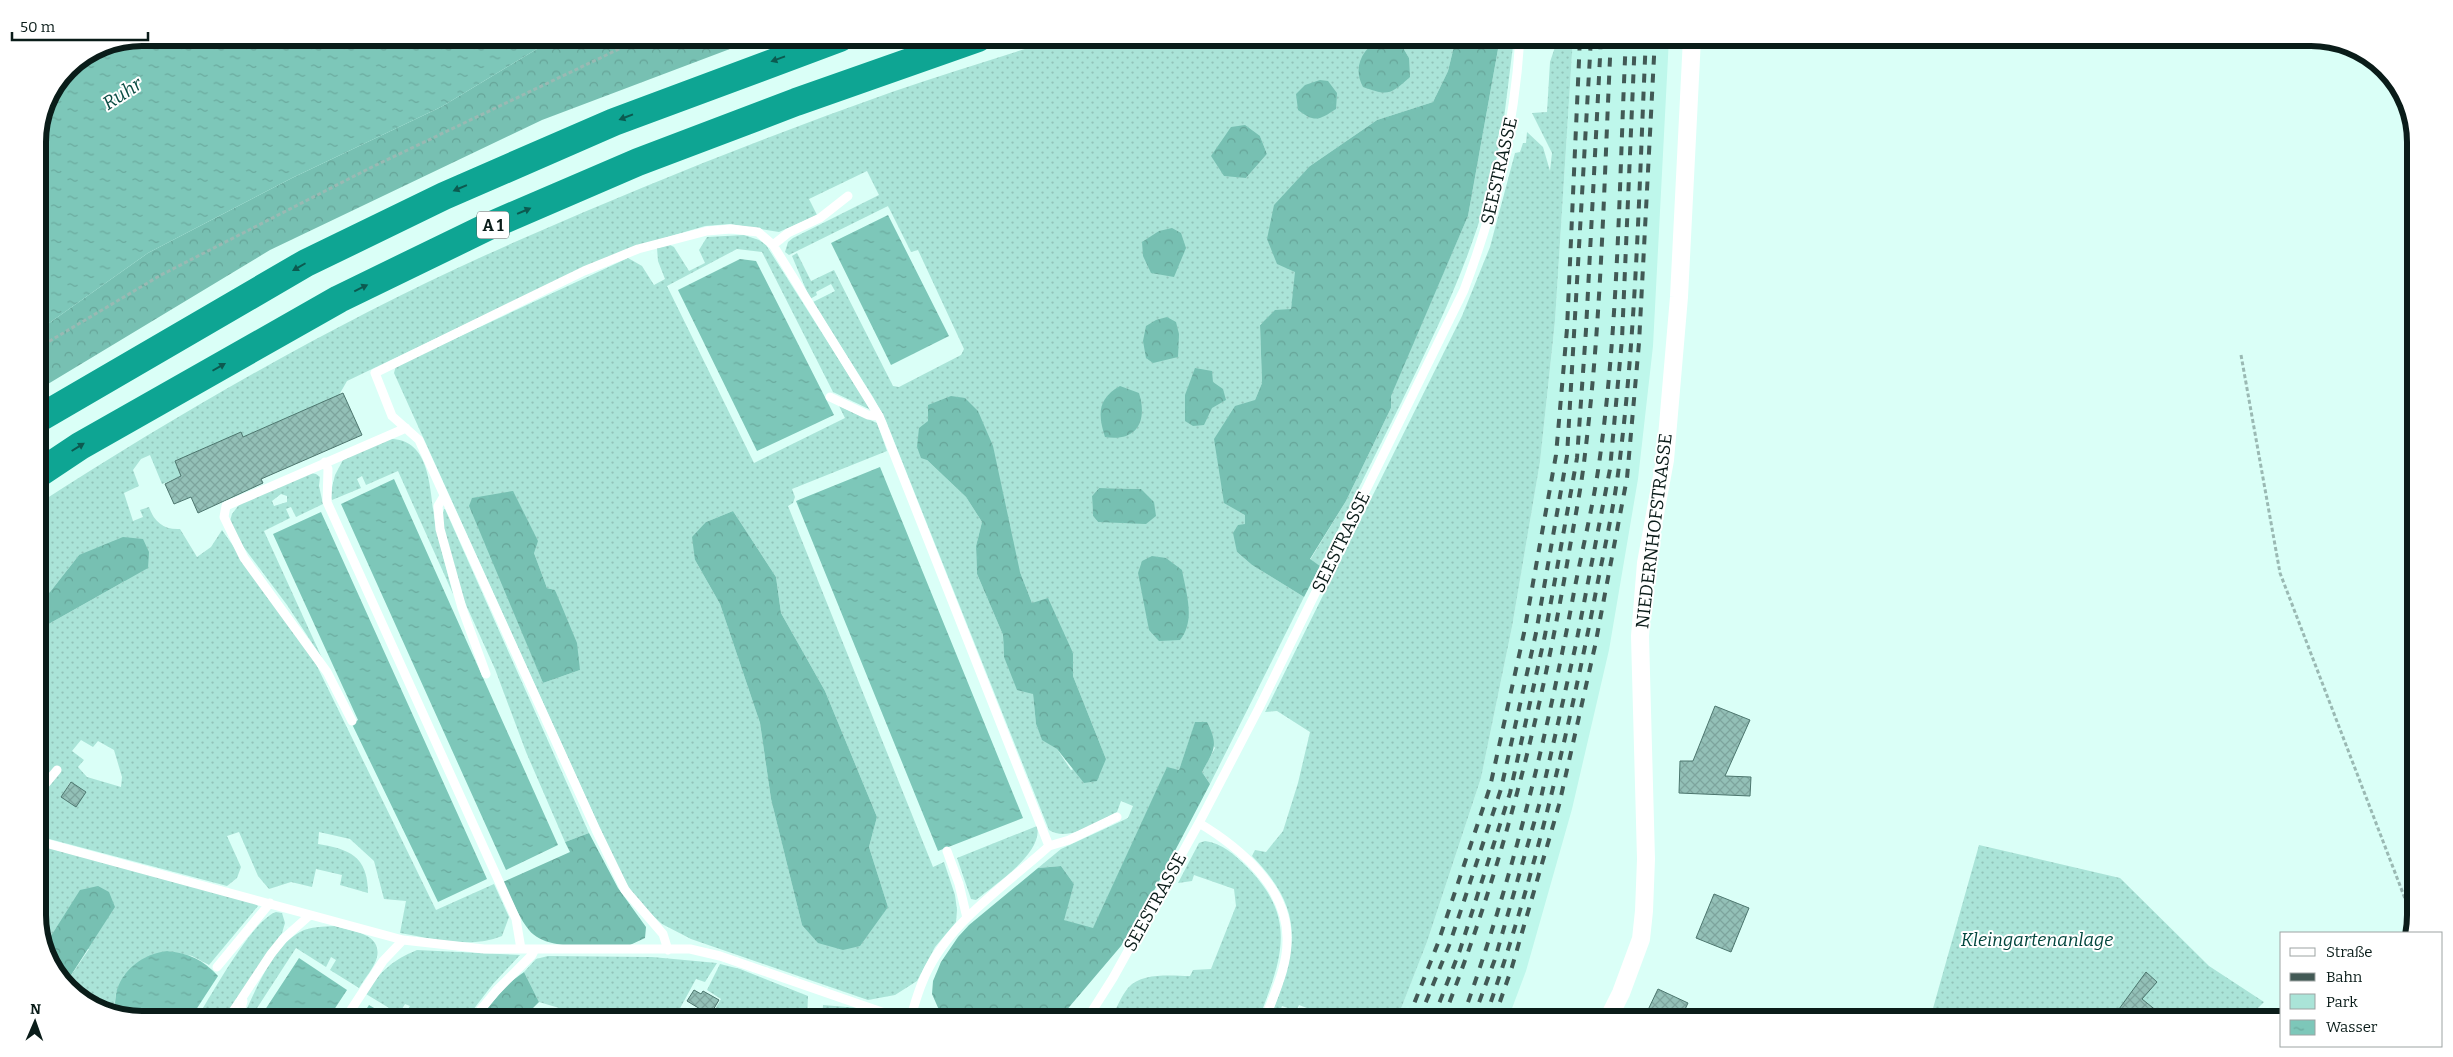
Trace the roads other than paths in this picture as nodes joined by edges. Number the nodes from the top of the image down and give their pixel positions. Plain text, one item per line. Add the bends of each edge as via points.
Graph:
1 (818, 46) edge
2 (955, 46) edge
3 (1519, 46) edge
4 (1692, 46) edge
5 (848, 196) dead end
6 (773, 245) junction
7 (830, 397) dead end
8 (46, 414) edge
9 (879, 416) junction
10 (406, 428) junction
11 (326, 462) junction
12 (46, 469) edge
13 (444, 496) junction
14 (486, 674) dead end
15 (352, 721) dead end
16 (57, 770) dead end
17 (46, 783) edge
18 (1117, 817) dead end
19 (1199, 823) junction
20 (46, 844) edge
21 (1049, 846) junction
22 (947, 851) dead end
23 (270, 903) junction
24 (310, 915) junction
25 (967, 918) junction
26 (402, 940) junction
27 (521, 949) junction
28 (535, 949) junction
29 (668, 950) junction
30 (217, 968) dead end
31 (244, 996) junction
32 (234, 1011) edge
33 (240, 1011) edge
34 (351, 1011) edge
35 (480, 1011) edge
36 (876, 1011) edge
37 (913, 1011) edge
38 (1093, 1011) edge
39 (1268, 1011) edge
40 (1612, 1011) edge

1 -> 8 highway via 614,122 444,196 306,263
12 -> 2 highway, A 1 via 80,446 339,299 487,227 647,159
3 - 19 lane, SEESTRASSE via 1515,98 1502,173 1464,290 1259,708
4 - 40 street, NIEDERNHOFSTRASSE via 1679,297 1665,460 1646,564 1640,636 1646,859 1644,911 1640,939
5 - 6 lane via 820,218 788,233
6 - 9 lane
6 - 10 lane via 758,232 731,229 707,230 638,249 584,271 375,373 392,416
7 - 9 lane via 868,415
9 - 21 lane
10 - 11 lane
10 - 13 lane via 419,440
11 - 15 lane via 226,506 224,517 244,558 327,672
11 - 27 lane via 327,502 516,919
13 - 14 lane via 438,506 440,529 462,608
13 - 29 lane via 625,890 663,934
16 - 17 lane
18 - 21 lane
19 - 38 lane, SEESTRASSE
19 - 39 lane via 1233,845 1257,869 1282,911 1286,952
20 - 23 lane
21 - 25 lane
22 - 25 lane via 960,884
23 - 24 lane
23 - 30 lane
24 - 26 lane
24 - 31 lane via 283,939
25 - 37 lane via 943,946 922,982
26 - 27 lane via 484,950
26 - 34 lane via 383,961
27 - 28 lane
28 - 29 lane
28 - 35 lane
29 - 36 lane via 690,949 720,956
31 - 32 lane
31 - 33 lane

